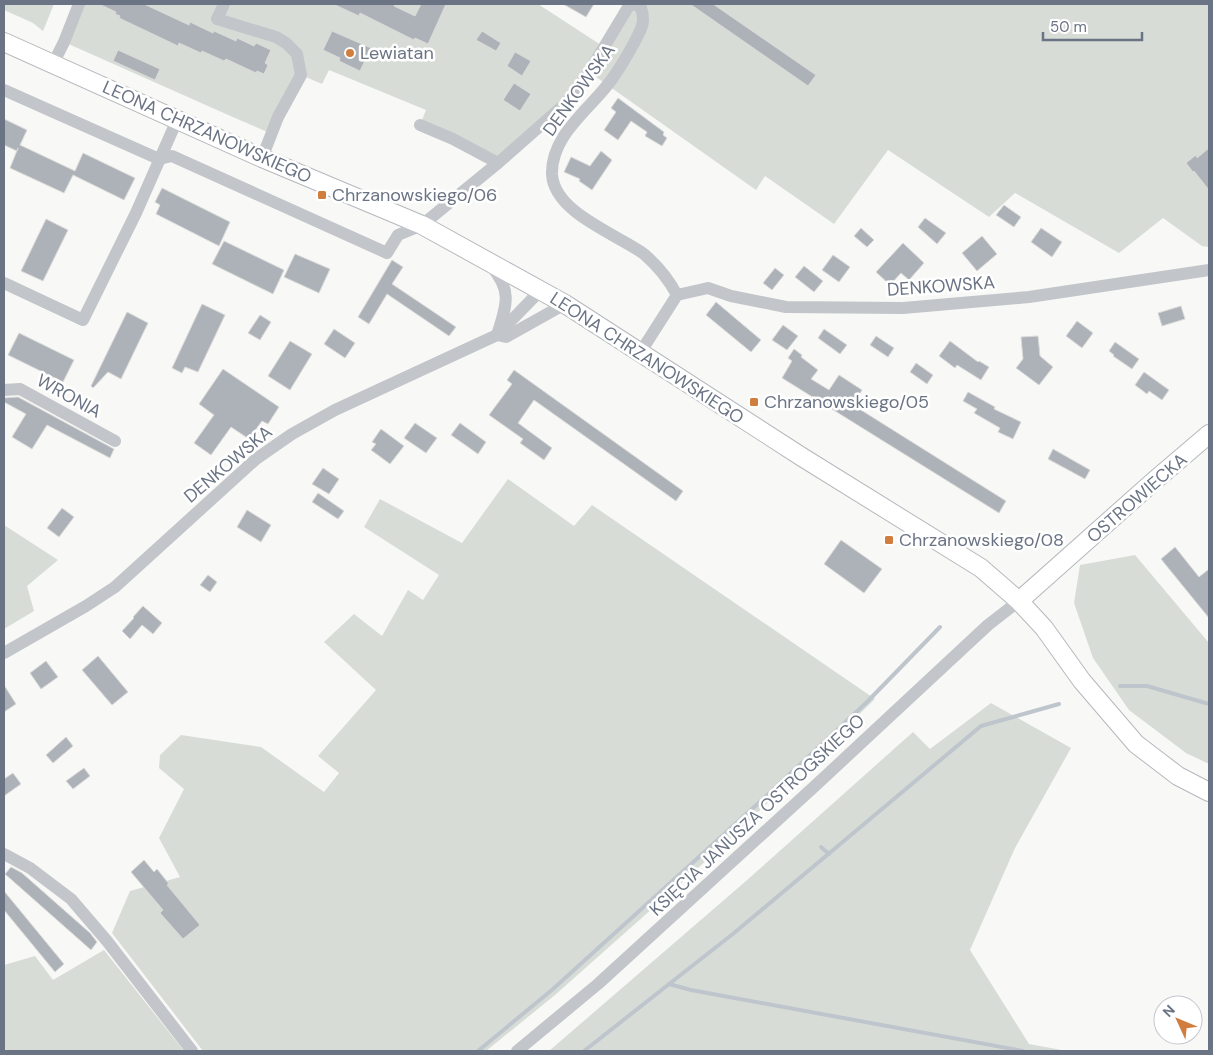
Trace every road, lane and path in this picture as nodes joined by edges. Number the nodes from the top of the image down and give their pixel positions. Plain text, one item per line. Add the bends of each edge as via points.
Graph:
1 (79, 4) edge
2 (224, 4) edge
3 (630, 4) edge
4 (635, 4) edge
5 (4, 42) edge
6 (53, 64) junction
7 (4, 90) edge
8 (177, 120) junction
9 (420, 125) dead end
10 (262, 158) junction
11 (159, 159) junction
12 (498, 163) junction
13 (422, 225) junction
14 (484, 259) junction
15 (1209, 270) edge
16 (4, 283) edge
17 (541, 290) junction
18 (677, 295) junction
19 (565, 304) junction
20 (497, 335) junction
21 (640, 353) junction
22 (4, 390) edge
23 (1209, 434) edge
24 (115, 441) dead end
25 (1019, 601) junction
26 (4, 653) edge
27 (1209, 792) edge
28 (4, 854) edge
29 (192, 1051) edge
30 (517, 1051) edge

1 - 6 street
2 - 10 street via 217,19 276,37 297,54 301,75 278,117
3 - 12 street via 589,72 565,104
4 - 18 street, DENKOWSKA via 641,8 644,17 642,26 612,80 563,137 555,155 552,174 555,188 574,210 643,254 667,276
5 - 6 street, LEONA CHRZANOWSKIEGO
6 - 8 street, LEONA CHRZANOWSKIEGO
7 - 11 street
8 - 10 street, LEONA CHRZANOWSKIEGO
8 - 11 street
9 - 12 street
10 - 13 street, LEONA CHRZANOWSKIEGO
11 - 13 street via 172,156 387,252 398,235
11 - 16 street via 83,320
12 - 13 street
13 - 14 street, LEONA CHRZANOWSKIEGO
14 - 17 street, LEONA CHRZANOWSKIEGO
14 - 20 street via 500,276 506,296
15 - 18 street, DENKOWSKA via 1029,297 903,308 786,308 708,288
17 - 19 street, LEONA CHRZANOWSKIEGO
17 - 20 street, DENKOWSKA
18 - 21 street
19 - 20 street, DENKOWSKA via 506,337
19 - 21 street, LEONA CHRZANOWSKIEGO
20 - 26 street, DENKOWSKA via 335,410 292,434 256,459 115,587
21 - 25 street, LEONA CHRZANOWSKIEGO via 902,521 954,550
22 - 24 street, WRONIA via 20,389
23 - 25 street, OSTROWIECKA
25 - 27 street, LEONA CHRZANOWSKIEGO via 1136,744 1178,776
25 - 30 street, KSIĘCIA JANUSZA OSTROGSKIEGO via 988,625 598,984
28 - 29 street via 30,868 71,899

